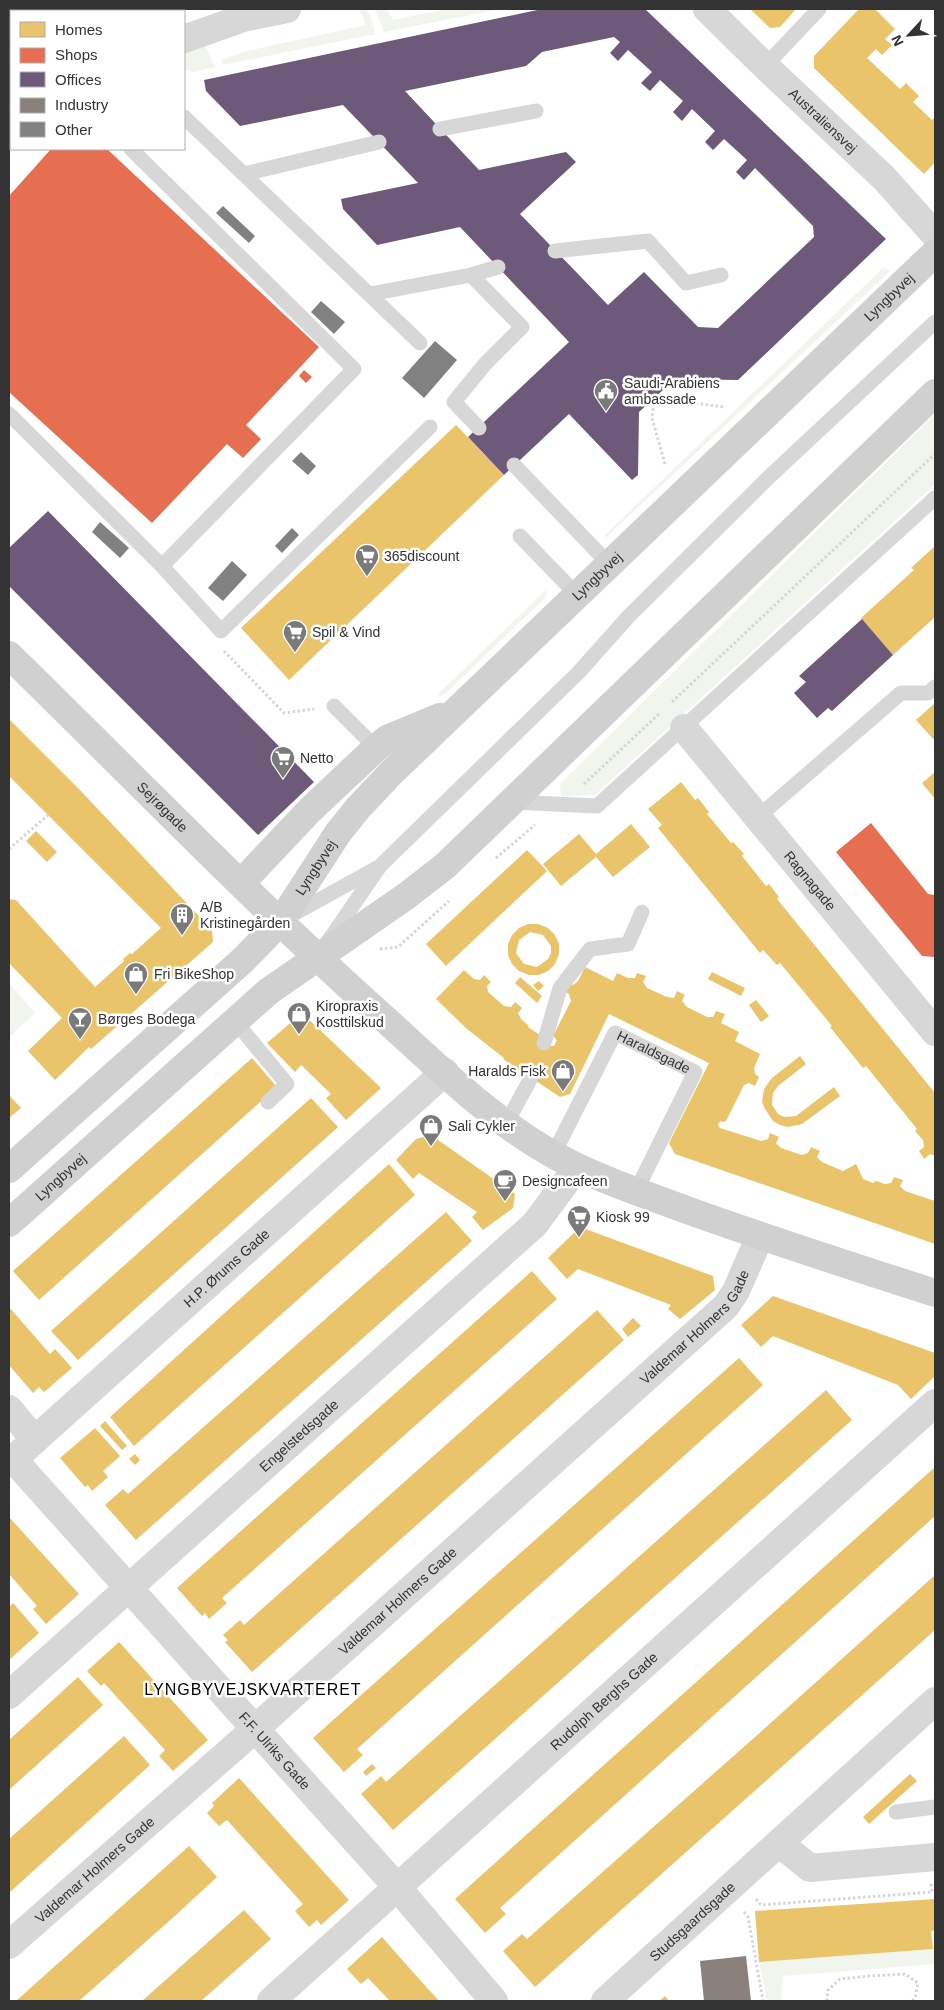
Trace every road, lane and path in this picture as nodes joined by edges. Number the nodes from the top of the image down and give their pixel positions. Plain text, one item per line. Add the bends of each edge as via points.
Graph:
1 (288, 9) edge
2 (707, 9) edge
3 (819, 9) edge
4 (242, 13) edge
5 (185, 39) edge
6 (765, 66) junction
7 (536, 110) dead end
8 (185, 118) edge
9 (440, 130) dead end
10 (380, 142) dead end
11 (132, 150) edge
12 (244, 174) junction
13 (929, 228) edge
14 (555, 251) dead end
15 (935, 253) edge
16 (498, 267) dead end
17 (471, 275) junction
18 (721, 275) dead end
19 (370, 294) junction
20 (935, 322) edge
21 (420, 343) dead end
22 (935, 393) edge
23 (725, 407) dead end
24 (9, 414) edge
25 (430, 427) dead end
26 (479, 428) dead end
27 (935, 454) edge
28 (665, 464) dead end
29 (514, 465) dead end
30 (935, 498) edge
31 (520, 536) dead end
32 (609, 564) junction
33 (162, 566) junction
34 (577, 594) junction
35 (221, 631) junction
36 (9, 655) edge
37 (935, 687) edge
38 (670, 704) dead end
39 (334, 706) joint
40 (663, 710) dead end
41 (455, 711) junction
42 (684, 728) junction
43 (376, 748) junction
44 (512, 802) junction
45 (563, 805) junction
46 (48, 815) dead end
47 (758, 817) junction
48 (9, 849) edge
49 (380, 866) junction
50 (241, 884) junction
51 (642, 912) dead end
52 (280, 921) junction
53 (318, 957) junction
54 (235, 1021) junction
55 (932, 1022) edge
56 (544, 1043) dead end
57 (445, 1072) junction
58 (531, 1078) dead end
59 (268, 1102) dead end
60 (506, 1124) junction
61 (553, 1155) junction
62 (578, 1167) junction
63 (9, 1169) edge
64 (636, 1191) junction
65 (9, 1224) edge
66 (760, 1236) junction
67 (935, 1293) edge
68 (935, 1403) edge
69 (9, 1409) edge
70 (35, 1440) junction
71 (11, 1461) edge
72 (129, 1588) junction
73 (9, 1695) edge
74 (935, 1701) edge
75 (255, 1728) junction
76 (935, 1807) edge
77 (896, 1812) dead end
78 (778, 1843) junction
79 (933, 1870) edge
80 (397, 1887) junction
81 (761, 1905) dead end
82 (740, 1906) dead end
83 (9, 1945) edge
84 (271, 2001) edge
85 (494, 2001) edge
86 (605, 2001) edge
87 (763, 2001) edge
88 (827, 2001) edge
89 (912, 2001) edge

1 - 4 street
2 - 6 street, Australiensvej
3 - 6 lane
4 - 5 street
6 - 13 street, Australiensvej via 884,178
7 - 9 lane
8 - 12 lane
10 - 12 lane
11 - 33 lane via 354,369
12 - 19 lane
14 - 18 lane via 648,241 686,283
15 - 32 street, Lyngbyvej
16 - 17 lane
17 - 19 lane
17 - 26 lane via 522,327 485,364 454,402
19 - 21 lane
20 - 49 lane, Lyngbyvej via 628,617 579,672
22 - 44 street, Lyngbyvej
23 - 28 path via 654,398 652,418
24 - 33 lane
25 - 35 lane
27 - 38 path
29 - 32 lane
30 - 42 lane
31 - 34 lane
32 - 34 street, Lyngbyvej
33 - 35 lane
34 - 41 street, Lyngbyvej
35 - 39 path via 222,649 284,713
36 - 50 street, Sejrøgade
37 - 47 lane via 928,693 901,693
39 - 43 lane
40 - 45 path
41 - 43 street via 387,739
41 - 52 street, Lyngbyvej via 358,808
42 - 45 lane via 597,806
42 - 47 street, Ragnagade
43 - 50 street via 310,810
44 - 45 lane
44 - 53 street, Lyngbyvej via 445,866
46 - 48 path
47 - 55 street, Ragnagade
49 - 52 lane, Lyngbyvej
49 - 53 lane, Lyngbyvej
50 - 52 street, Sejrøgade
51 - 56 lane via 628,944 590,949 560,988
52 - 53 street, Sejrøgade
52 - 63 street, Lyngbyvej via 243,960
53 - 54 street, Lyngbyvej via 269,991
53 - 57 street
54 - 59 lane via 287,1084
54 - 65 street, Lyngbyvej
57 - 60 street
57 - 70 street, H.P. Ørums Gade
58 - 60 lane
60 - 61 street
61 - 62 street
61 - 64 lane, Haraldsgade via 615,1033 695,1072
62 - 64 street
62 - 72 street, Engelstedsgade via 535,1224
64 - 66 street
66 - 67 street
66 - 75 street, Valdemar Holmers Gade via 726,1306
68 - 80 street, Rudolph Berghs Gade
69 - 70 street
70 - 71 street, H.P. Ørums Gade
71 - 72 street, F.F. Ulriks Gade
72 - 73 street, Engelstedsgade
72 - 75 street, F.F. Ulriks Gade
74 - 78 street, Studsgaardsgade
75 - 80 street, F.F. Ulriks Gade
75 - 83 street, Valdemar Holmers Gade
76 - 77 lane
78 - 79 street via 810,1868
78 - 86 street, Studsgaardsgade
79 - 81 path via 932,1892
80 - 84 street, Rudolph Berghs Gade
80 - 85 street, F.F. Ulriks Gade
82 - 87 path via 748,1917
88 - 89 path via 828,1990 840,1979 905,1974 918,1984

